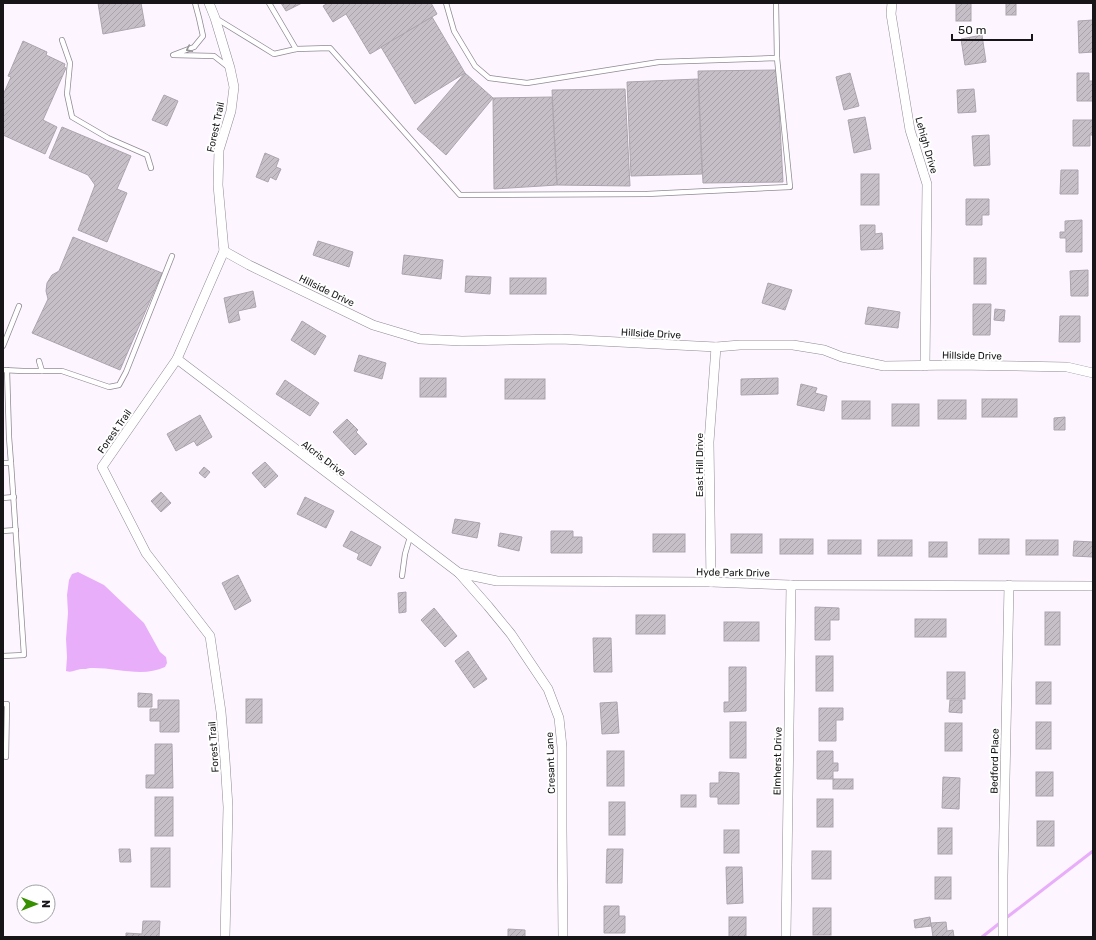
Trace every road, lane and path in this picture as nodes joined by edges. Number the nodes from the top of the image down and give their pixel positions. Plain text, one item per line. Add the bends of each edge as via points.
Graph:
1 (195, 3) edge
2 (209, 3) edge
3 (269, 3) edge
4 (446, 3) edge
5 (776, 3) edge
6 (892, 3) edge
7 (215, 18) junction
8 (62, 40) dead end
9 (296, 49) junction
10 (777, 58) junction
11 (230, 68) junction
12 (151, 168) dead end
13 (224, 251) junction
14 (172, 256) dead end
15 (18, 306) dead end
16 (3, 346) edge
17 (716, 347) junction
18 (177, 359) junction
19 (39, 361) dead end
20 (925, 366) junction
21 (5, 370) edge
22 (42, 371) junction
23 (1093, 373) edge
24 (6, 407) edge
25 (3, 463) edge
26 (11, 463) junction
27 (14, 497) junction
28 (3, 498) edge
29 (16, 530) junction
30 (3, 531) edge
31 (410, 537) junction
32 (459, 573) junction
33 (402, 576) dead end
34 (711, 582) junction
35 (791, 584) junction
36 (1009, 585) junction
37 (1093, 586) edge
38 (3, 656) edge
39 (3, 704) edge
40 (6, 758) dead end
41 (225, 937) edge
42 (563, 937) edge
43 (786, 937) edge
44 (1003, 937) edge

1 -> 11 lane via 203,36 194,47 173,55 214,56
2 - 7 street, Forest Trail
3 - 9 lane
4 - 10 lane via 454,31 475,66 488,78 527,83 659,62
5 - 10 lane
6 - 20 street, Lehigh Drive via 891,14 910,130 927,184
7 - 9 lane via 274,54
7 - 11 street, Forest Trail
8 - 12 lane via 70,63 67,94 72,117 108,138 147,154
9 - 10 lane via 330,48 460,195 648,194 790,187
11 - 13 street, Forest Trail via 234,87 231,111 220,150 218,185
13 - 17 street, Hillside Drive via 373,325 420,339 561,339
13 - 18 street, Forest Trail
14 - 22 lane via 119,384 109,387 62,371
15 - 16 lane
17 - 20 street, Hillside Drive via 793,345 824,350 842,357 884,366
17 - 34 street, East Hill Drive via 709,442
18 - 31 street, Alcris Drive
18 - 41 street, Forest Trail via 102,467 146,553 210,636 221,712 228,807
19 - 22 lane
20 - 23 street, Hillside Drive via 1067,367
21 - 22 lane
21 - 24 lane
24 - 26 lane
25 - 26 lane
26 - 27 lane
27 - 28 lane
27 - 29 lane
29 - 30 lane
29 - 38 lane via 24,654
31 - 32 street, Alcris Drive
31 - 33 lane
32 - 34 street, Hyde Park Drive via 497,581
32 - 42 street, Cresant Lane via 511,634 548,689 559,718 562,747
34 - 35 street, Hyde Park Drive
35 - 36 street, Hyde Park Drive
35 - 43 street, Elmherst Drive
36 - 37 street, Hyde Park Drive
36 - 44 street, Bedford Place
39 - 40 lane via 7,704

